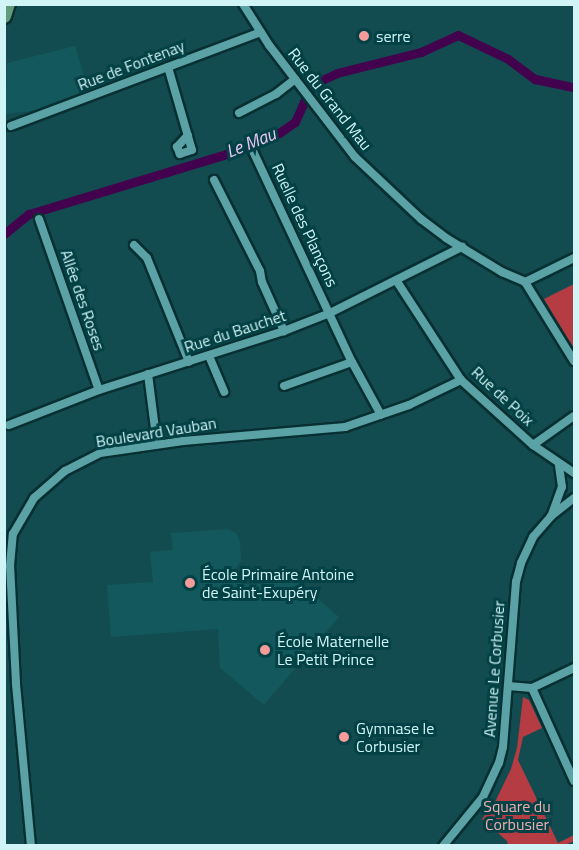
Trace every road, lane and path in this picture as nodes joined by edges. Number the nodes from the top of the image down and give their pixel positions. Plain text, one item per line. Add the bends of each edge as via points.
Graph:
1 (8, 4) edge
2 (243, 4) edge
3 (4, 16) edge
4 (261, 32) junction
5 (168, 67) junction
6 (298, 83) junction
7 (239, 113) dead end
8 (11, 126) dead end
9 (188, 135) dead end
10 (252, 149) dead end
11 (214, 180) dead end
12 (39, 219) dead end
13 (134, 246) dead end
14 (462, 247) junction
15 (574, 258) edge
16 (396, 280) junction
17 (525, 282) junction
18 (330, 313) junction
19 (284, 331) junction
20 (209, 356) junction
21 (574, 361) edge
22 (189, 362) junction
23 (352, 362) junction
24 (148, 374) junction
25 (461, 380) junction
26 (284, 386) dead end
27 (99, 390) junction
28 (224, 392) dead end
29 (381, 415) junction
30 (574, 416) edge
31 (9, 425) dead end
32 (157, 444) junction
33 (533, 445) junction
34 (559, 465) junction
35 (574, 473) edge
36 (574, 498) edge
37 (551, 516) junction
38 (574, 668) edge
39 (508, 686) junction
40 (532, 688) junction
41 (574, 781) edge
42 (31, 846) edge
43 (443, 846) edge

1 - 3 main road
2 - 4 street, Rue du Grand Mau
4 - 5 street, Rue de Fontenay
4 - 6 street, Rue du Grand Mau
5 - 8 street, Rue de Fontenay
5 - 9 street
6 - 7 street
6 - 14 street, Rue du Grand Mau via 355,157 421,219
10 - 18 street, Ruelle des Plançons
11 - 19 street via 260,271
12 - 27 street, Allée des Roses
13 - 22 street via 147,258
14 - 16 street, Rue du Bauchet
14 - 17 street, Rue du Grand Mau
15 - 17 street
16 - 18 street, Rue du Bauchet
16 - 25 street, Rue de Poix
17 - 21 street
18 - 19 street, Rue du Bauchet
18 - 23 street, Ruelle des Plançons
19 - 20 street, Rue du Bauchet
20 - 22 street, Rue du Bauchet
20 - 28 street
22 - 24 street, Rue du Bauchet
23 - 26 street
23 - 29 street, Ruelle des Plançons
24 - 27 street, Rue du Bauchet
24 - 32 street
25 - 29 street, Boulevard Vauban
25 - 33 street, Rue de Poix
27 - 31 street, Rue du Bauchet
29 - 32 street, Boulevard Vauban via 345,427
30 - 33 street
32 - 42 street, Boulevard Vauban via 100,453 65,471 34,498 13,534 10,566 16,683
33 - 34 street, Rue de Poix
34 - 35 street, Rue de Poix
34 - 37 street via 561,493
36 - 37 street, Avenue Le Corbusier
37 - 39 street, Avenue Le Corbusier via 527,547 516,582
38 - 40 street
39 - 40 street
39 - 43 street, Avenue Le Corbusier via 499,763 483,797
40 - 41 street

